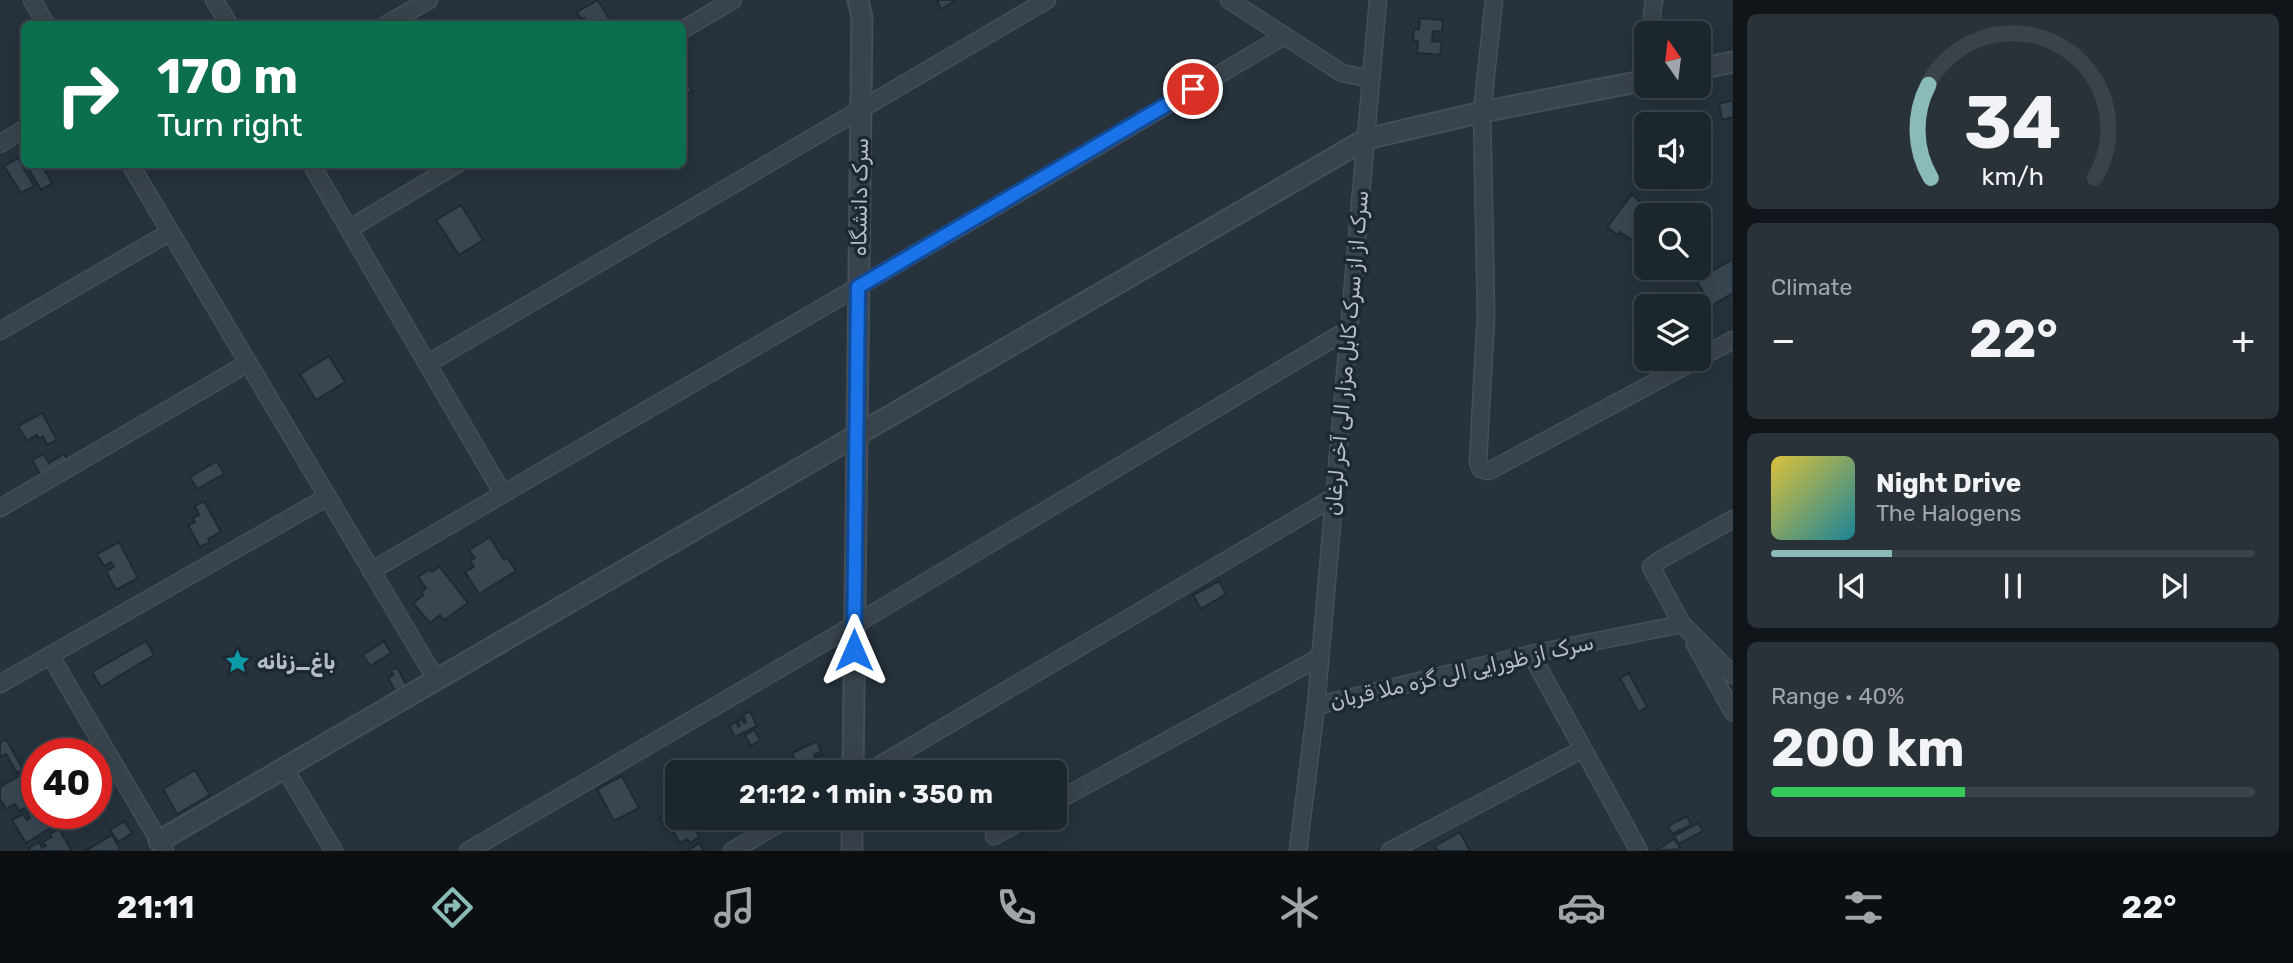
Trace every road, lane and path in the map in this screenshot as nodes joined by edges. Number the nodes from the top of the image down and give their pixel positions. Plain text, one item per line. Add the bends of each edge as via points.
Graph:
1 (32, 0) edge
2 (214, 0) edge
3 (429, 0) edge
4 (733, 0) edge
5 (858, 0) edge
6 (1047, 0) edge
7 (1229, 0) edge
8 (1378, 0) edge
9 (1494, 0) edge
10 (1654, 0) edge
11 (44, 21) edge
12 (227, 21) edge
13 (392, 21) edge
14 (1651, 21) edge
15 (686, 28) edge
16 (1284, 36) junction
17 (1733, 62) edge
18 (1712, 66) edge
19 (1634, 78) edge
20 (1371, 79) junction
21 (861, 109) junction
22 (1482, 113) junction
23 (21, 131) edge
24 (1366, 139) junction
25 (0, 144) edge
26 (132, 168) edge
27 (313, 168) edge
28 (450, 168) edge
29 (349, 229) junction
30 (170, 232) junction
31 (858, 287) junction
32 (1349, 329) junction
33 (0, 331) edge
34 (1733, 340) edge
35 (1711, 352) edge
36 (248, 363) junction
37 (427, 364) junction
38 (1675, 371) edge
39 (856, 437) junction
40 (503, 494) junction
41 (327, 497) junction
42 (1334, 497) junction
43 (0, 508) edge
44 (1733, 519) edge
45 (371, 571) junction
46 (854, 625) junction
47 (1686, 629) junction
48 (1531, 654) junction
49 (50, 655) junction
50 (1320, 657) junction
51 (1733, 675) edge
52 (437, 681) junction
53 (0, 684) edge
54 (1316, 706) junction
55 (1733, 712) edge
56 (1583, 749) junction
57 (853, 760) edge
58 (888, 760) edge
59 (285, 769) junction
60 (1067, 795) edge
61 (768, 830) edge
62 (852, 830) edge
63 (1005, 830) edge
64 (994, 836) dead end
65 (162, 846) edge
66 (334, 851) edge
67 (468, 851) edge
68 (732, 851) edge
69 (852, 851) edge
70 (1298, 851) edge
71 (1390, 851) edge
72 (1639, 851) edge

1 - 11 street
2 - 12 street
3 - 13 street
4 - 15 street
5 - 21 street, سرک دانشگاه via 862,18
6 - 21 street
7 - 16 street
8 - 20 street, سرک از از سرک کابل مزار الی آخر لرغان
9 - 22 street
10 - 14 street
16 - 20 street via 1342,73
16 - 31 street
17 - 18 street
19 - 22 street
20 - 24 street, سرک از از سرک کابل مزار الی آخر لرغان
21 - 31 street, سرک دانشگاه
21 - 37 street
22 - 24 street
22 - 38 street via 1486,315 1481,469 1489,471
23 - 25 street
24 - 32 street, سرک از از سرک کابل مزار الی آخر لرغان
24 - 39 street
26 - 30 street
27 - 29 street
28 - 29 street
29 - 37 street
30 - 33 street
30 - 36 street
31 - 39 street, سرک دانشگاه
31 - 40 street
32 - 42 street, سرک از از سرک کابل مزار الی آخر لرغان
32 - 46 street
34 - 35 street
36 - 41 street
36 - 43 street
37 - 40 street
39 - 46 street, سرک دانشگاه
39 - 52 street
40 - 45 street
41 - 45 street
41 - 49 street
42 - 50 street, سرک از از سرک کابل مزار الی آخر لرغان
42 - 58 street
44 - 47 street via 1651,567
45 - 52 street
46 - 57 street, سرک دانشگاه
46 - 67 street
47 - 48 street, سرک از ظورایی الی گزه ملا قربان
47 - 51 street
47 - 55 street
48 - 54 street, سرک از ظورایی الی گزه ملا قربان
48 - 56 street
49 - 53 street
49 - 65 street
50 - 54 street, سرک از از سرک کابل مزار الی آخر لرغان
50 - 60 street
52 - 59 street
54 - 70 street, سرک از ظورایی الی گزه ملا قربان
56 - 71 street
56 - 72 street
59 - 65 street
59 - 66 street
61 - 68 street
62 - 69 street
63 - 64 street

